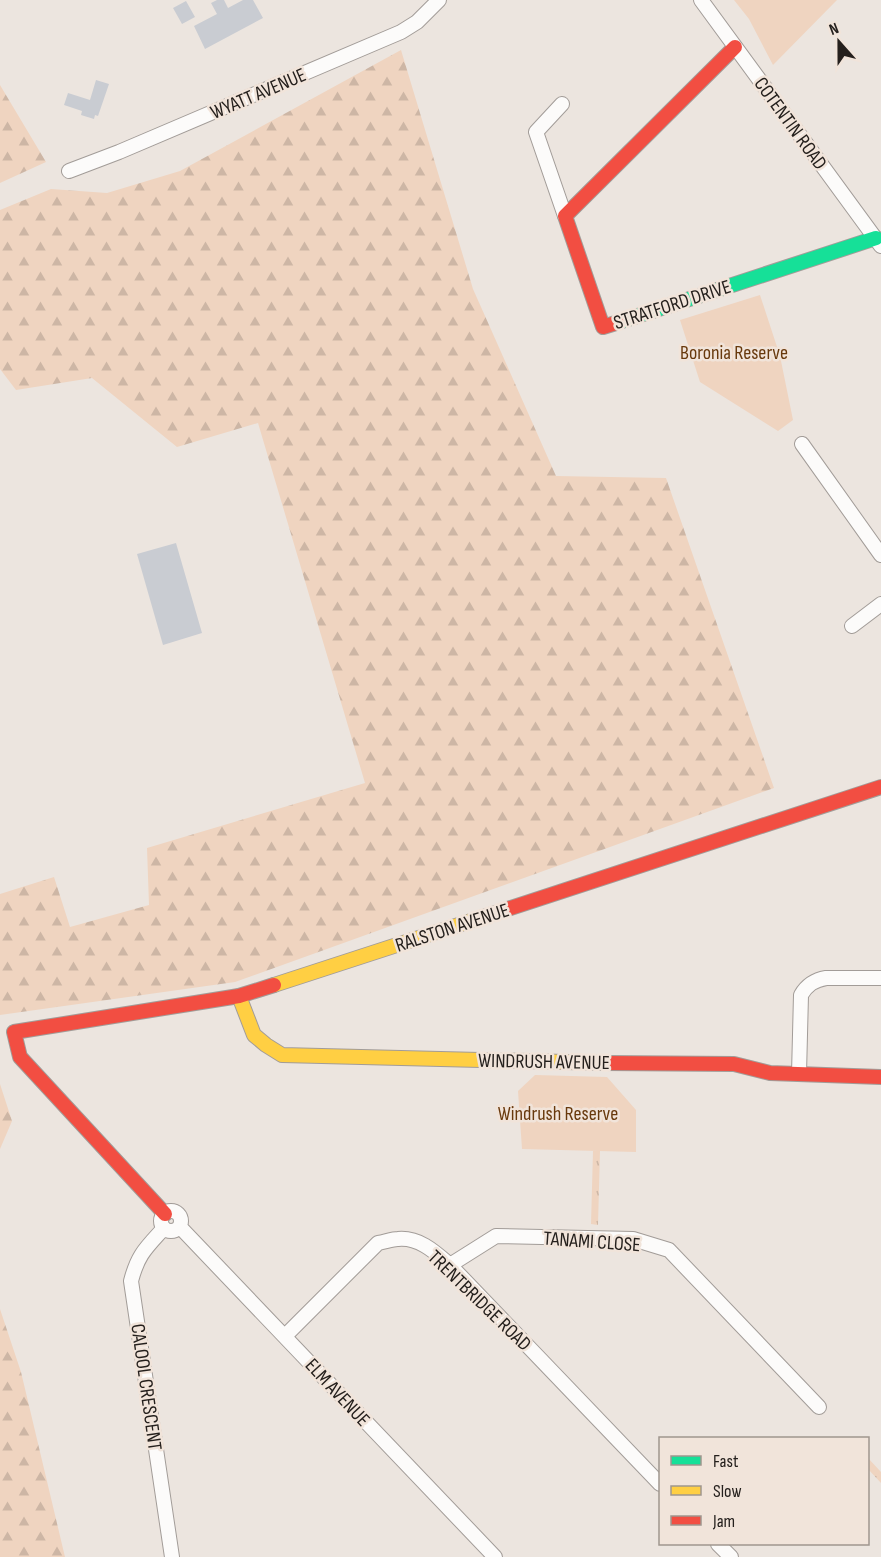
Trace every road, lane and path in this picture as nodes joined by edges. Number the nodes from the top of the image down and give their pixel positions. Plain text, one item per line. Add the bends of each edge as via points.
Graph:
1 (439, 0) edge
2 (701, 0) edge
3 (735, 47) junction
4 (562, 104) dead end
5 (69, 171) dead end
6 (565, 216) junction
7 (878, 242) edge
8 (802, 444) dead end
9 (881, 555) edge
10 (881, 604) edge
11 (852, 626) dead end
12 (881, 787) edge
13 (881, 978) edge
14 (239, 996) junction
15 (799, 1074) junction
16 (881, 1077) edge
17 (165, 1221) junction
18 (450, 1265) junction
19 (285, 1336) junction
20 (819, 1407) dead end
21 (659, 1483) edge
22 (719, 1545) edge
23 (172, 1557) edge
24 (495, 1557) edge
25 (731, 1557) edge

1 - 5 street, WYATT AVENUE via 401,32
2 - 3 street, COTENTIN ROAD
3 - 6 street
3 - 7 street, COTENTIN ROAD
4 - 6 street via 536,132
6 - 7 street, STRATFORD DRIVE via 603,327
8 - 9 street
10 - 11 street
12 - 14 street, RALSTON AVENUE
13 - 15 street via 826,978 806,988 801,995
14 - 15 street, WINDRUSH AVENUE via 254,1035 282,1054 734,1064 770,1073
14 - 17 street, RALSTON AVENUE via 14,1032 20,1057
15 - 16 street, WINDRUSH AVENUE
17 - 19 street, ELM AVENUE via 168,1211 178,1214 180,1227
17 - 23 street, CALOOL CRESCENT via 141,1254 131,1281
18 - 19 street, TRENTBRIDGE ROAD via 414,1240 378,1243
18 - 20 street, TANAMI CLOSE via 496,1236 633,1239 669,1250
18 - 21 street, TRENTBRIDGE ROAD
19 - 24 street, ELM AVENUE
22 - 25 street

